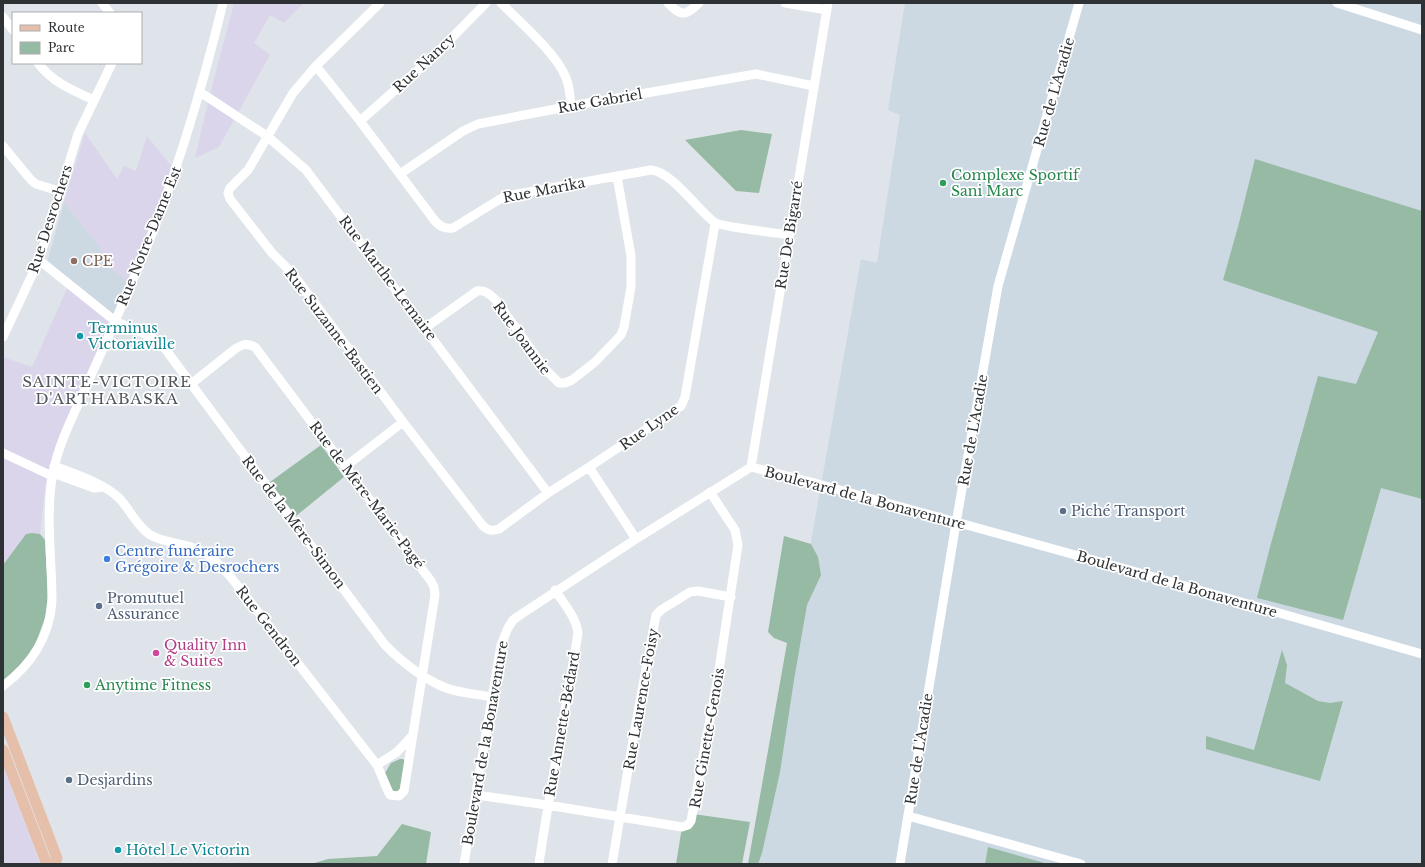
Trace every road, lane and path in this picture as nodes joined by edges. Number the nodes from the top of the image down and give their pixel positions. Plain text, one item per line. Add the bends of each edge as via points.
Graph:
1 (102, 3) edge
2 (380, 3) edge
3 (486, 3) edge
4 (501, 3) edge
5 (668, 3) edge
6 (699, 3) edge
7 (785, 3) edge
8 (1079, 3) edge
9 (1337, 3) edge
10 (220, 5) edge
11 (828, 6) edge
12 (109, 12) edge
13 (3, 17) edge
14 (12, 29) edge
15 (1422, 30) edge
16 (39, 64) edge
17 (112, 64) edge
18 (316, 66) junction
19 (814, 86) junction
20 (199, 92) junction
21 (94, 100) junction
22 (571, 106) junction
23 (360, 121) junction
24 (267, 136) junction
25 (3, 146) edge
26 (400, 174) junction
27 (617, 176) junction
28 (59, 191) junction
29 (715, 224) junction
30 (789, 235) junction
31 (39, 260) junction
32 (116, 320) junction
33 (425, 328) junction
34 (3, 337) edge
35 (191, 384) junction
36 (403, 422) junction
37 (3, 453) edge
38 (346, 466) junction
39 (751, 467) junction
40 (590, 468) junction
41 (53, 471) junction
42 (710, 492) junction
43 (548, 493) junction
44 (956, 523) junction
45 (483, 526) joint
46 (636, 539) junction
47 (555, 590) junction
48 (731, 597) junction
49 (1422, 654) edge
50 (422, 674) junction
51 (3, 686) edge
52 (492, 697) junction
53 (3, 717) edge
54 (412, 736) junction
55 (3, 750) edge
56 (377, 765) junction
57 (476, 795) junction
58 (547, 805) junction
59 (908, 816) junction
60 (620, 817) junction
61 (50, 864) edge
62 (55, 864) edge
63 (464, 864) edge
64 (539, 864) edge
65 (612, 864) edge
66 (900, 864) edge
67 (1081, 864) edge

1 - 12 street
2 - 18 street, Rue Suzanne-Bastien
3 - 23 street, Rue Nancy via 435,55
4 - 22 street via 560,66 567,80
5 - 6 street via 682,14 688,13
7 - 11 street
8 - 44 street, Rue de L'Acadie via 998,286
9 - 15 street
10 - 20 street, Rue Notre-Dame Est
11 - 19 street, Rue De Bigarré
13 - 14 street
16 - 21 street via 58,82
17 - 21 street, Rue Desrochers
18 - 23 street, Rue Marika
18 - 24 street, Rue Suzanne-Bastien via 293,93
19 - 22 street, Rue Gabriel via 756,74
19 - 30 street, Rue De Bigarré
20 - 24 street, Rue Marthe-Lemaire
20 - 32 street, Rue Notre-Dame Est via 166,199
21 - 28 street, Rue Desrochers via 78,134
22 - 26 street, Rue Gabriel via 472,126
23 - 26 street, Rue Marika
24 - 33 street, Rue Marthe-Lemaire via 306,170
24 - 36 street, Rue Suzanne-Bastien via 248,170 230,188 230,198 272,254 293,274
25 - 28 street via 31,180
26 - 27 street, Rue Marika via 435,222 446,229 453,228 504,196
27 - 29 street, Rue Marika via 656,170 667,176
27 - 33 street, Rue Joannie via 631,256 631,287 621,335 595,362 572,380 559,383 545,369 496,300 483,290 477,291
28 - 31 street, Rue Desrochers
29 - 30 street
29 - 40 street, Rue Lyne via 685,397 681,406
30 - 39 street, Rue De Bigarré
31 - 32 street, Rue de la Mère-Simon
31 - 34 street, Rue Desrochers
32 - 35 street, Rue de la Mère-Simon via 163,346
32 - 41 street, Rue Notre-Dame Est via 68,428
33 - 43 street, Rue Marthe-Lemaire
35 - 38 street, Rue de Mère-Marie-Pagé via 242,344 255,347
35 - 50 street, Rue de la Mère-Simon via 385,644
36 - 38 street
36 - 45 street, Rue Suzanne-Bastien
37 - 41 street, Rue Gendron
38 - 50 street, Rue de Mère-Marie-Pagé via 434,587 436,595
39 - 42 street, Boulevard de la Bonaventure
39 - 44 street, Boulevard de la Bonaventure
40 - 43 street, Rue Lyne
40 - 46 street
41 - 51 street, Rue Notre-Dame Est via 50,510 52,588 48,626 27,665
41 - 56 street, Rue Gendron via 94,481 115,494 150,535 198,549 217,562
42 - 46 street, Boulevard de la Bonaventure
42 - 48 street, Rue Ginette-Genois via 737,537
43 - 45 street, Rue Lyne via 499,529 492,531
44 - 49 street, Boulevard de la Bonaventure
44 - 59 street, Rue de L'Acadie
46 - 47 street, Boulevard de la Bonaventure
47 - 52 street, Boulevard de la Bonaventure via 520,614 508,628 501,645
47 - 58 street, Rue Annette-Bédard via 577,625 578,633
48 - 60 street, Rue Laurence-Foisy via 690,592 656,615
48 - 60 street, Rue Ginette-Genois via 691,820 688,825 682,827
50 - 52 street, Rue de la Mère-Simon via 446,688
50 - 54 street, Rue de Mère-Marie-Pagé
52 - 57 street, Boulevard de la Bonaventure
53 - 62 main road via 57,858
54 - 56 street via 397,752
54 - 56 street, Rue de Mère-Marie-Pagé via 402,794 390,795
55 - 61 main road via 46,862
57 - 58 street, Rue Ginette-Genois
57 - 63 street, Boulevard de la Bonaventure
58 - 60 street, Rue Ginette-Genois
58 - 64 street, Rue Annette-Bédard
59 - 66 street, Rue de L'Acadie
59 - 67 street
60 - 65 street, Rue Laurence-Foisy

